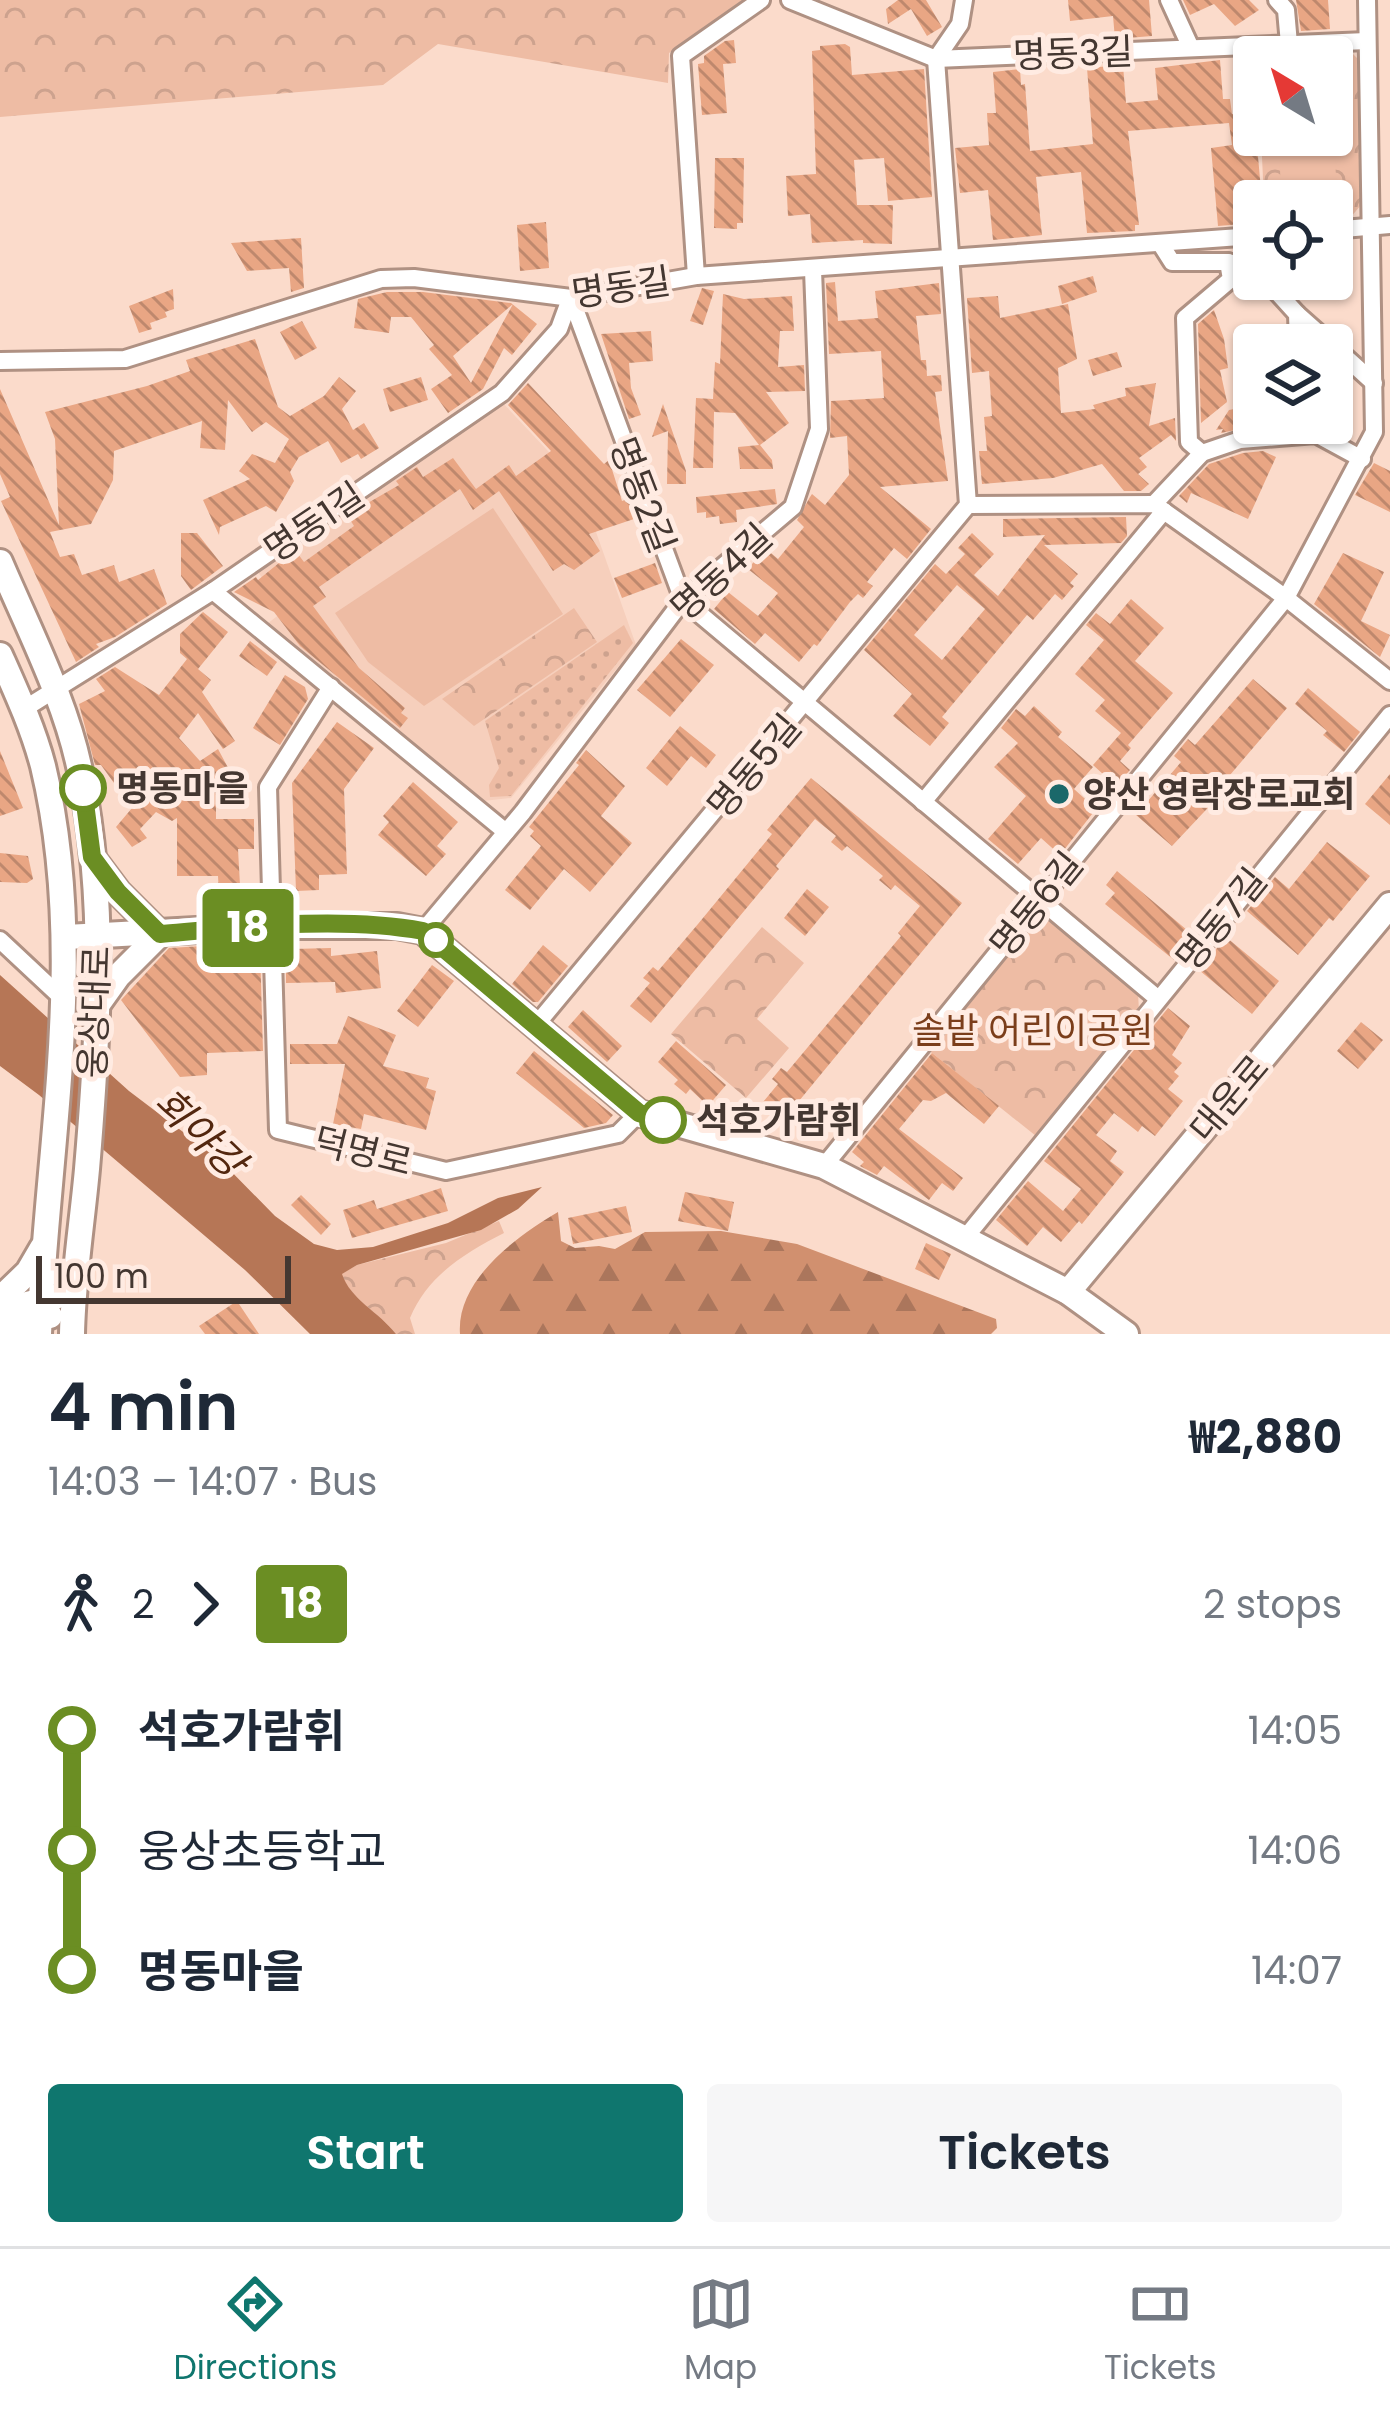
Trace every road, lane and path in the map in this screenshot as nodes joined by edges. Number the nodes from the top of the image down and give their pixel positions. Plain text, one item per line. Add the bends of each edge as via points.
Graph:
1 (761, 0) edge
2 (790, 0) edge
3 (964, 0) edge
4 (1169, 0) edge
5 (1277, 0) edge
6 (1367, 0) edge
7 (1288, 36) edge
8 (1367, 40) junction
9 (1353, 41) edge
10 (1233, 46) edge
11 (1192, 48) junction
12 (937, 59) junction
13 (1381, 226) edge
14 (1233, 238) edge
15 (1160, 243) junction
16 (950, 260) junction
17 (1228, 262) junction
18 (1233, 263) edge
19 (813, 270) junction
20 (696, 277) junction
21 (571, 298) junction
22 (1284, 300) edge
23 (1297, 314) junction
24 (1297, 324) edge
25 (1308, 324) edge
26 (0, 361) edge
27 (1353, 364) edge
28 (1374, 383) junction
29 (1233, 442) edge
30 (1334, 444) edge
31 (1202, 453) junction
32 (1362, 459) junction
33 (968, 505) junction
34 (1159, 507) junction
35 (0, 562) edge
36 (214, 591) junction
37 (1286, 598) junction
38 (683, 600) junction
39 (2, 662) edge
40 (1390, 681) edge
41 (331, 687) junction
42 (53, 692) junction
43 (806, 704) junction
44 (24, 709) junction
45 (1390, 715) edge
46 (923, 802) junction
47 (506, 832) junction
48 (92, 857) junction
49 (1040, 900) junction
50 (1390, 904) edge
51 (272, 926) junction
52 (423, 931) junction
53 (98, 934) junction
54 (160, 934) junction
55 (66, 937) junction
56 (0, 940) edge
57 (1157, 998) junction
58 (63, 1000) junction
59 (97, 1006) junction
60 (536, 1025) junction
61 (639, 1113) junction
62 (824, 1166) junction
63 (965, 1238) junction
64 (45, 1240) junction
65 (1068, 1292) junction
66 (0, 1299) edge
67 (0, 1311) edge
68 (73, 1312) edge
69 (40, 1318) edge
70 (0, 1329) edge
71 (1126, 1334) edge

1 - 20 street via 681,56
2 - 12 street, 명동3길
3 - 12 street via 960,24
4 - 11 street
5 - 7 street
6 - 8 street, 명동6길
8 - 9 street, 명동3길
8 - 13 street, 명동6길
10 - 11 street, 명동3길
11 - 12 street, 명동3길
12 - 16 street
13 - 28 street, 명동6길
14 - 15 street, 명동길
15 - 16 street, 명동길
15 - 17 street via 1172,262
16 - 19 street, 명동길
16 - 33 street
17 - 18 street
17 - 31 street via 1231,279 1185,318 1189,442
19 - 20 street, 명동길
19 - 38 street, 명동4길 via 819,429 793,507
20 - 21 street, 명동길
21 - 26 street, 명동길 via 381,279 125,359
21 - 36 street, 명동1길 via 559,329 502,393
21 - 38 street, 명동2길
22 - 23 street
23 - 24 street
23 - 25 street
27 - 28 street
28 - 32 street, 명동6길 via 1374,432
29 - 31 street
30 - 32 street
31 - 34 street
32 - 37 street, 명동6길
33 - 34 street
33 - 43 street, 명동5길
34 - 37 street
34 - 46 street
35 - 42 street, 웅상대로
36 - 41 street
36 - 42 street, 명동1길
37 - 40 street
37 - 49 street, 명동6길
38 - 43 street, 명동2길
38 - 47 street, 명동4길
39 - 44 street, 웅상대로
41 - 47 street
41 - 51 street, 덕명로 via 268,787
42 - 44 street, 명동1길
42 - 48 street, 웅상대로 via 81,774
43 - 46 street, 명동2길
43 - 60 street, 명동5길
44 - 55 street, 웅상대로 via 52,812
45 - 57 street, 명동7길
46 - 49 street, 명동2길
47 - 52 street, 명동4길
48 - 53 street, 웅상대로
48 - 54 street
49 - 57 street, 명동2길
49 - 62 street, 명동6길
50 - 65 street, 대운로
51 - 52 street
51 - 54 street
51 - 61 street, 덕명로 via 278,1130 446,1171 618,1134
52 - 60 street
53 - 54 street
53 - 55 street
53 - 59 street, 웅상대로
54 - 59 street
55 - 58 street, 웅상대로
56 - 58 street
57 - 63 street, 명동7길
58 - 64 street, 웅상대로
59 - 68 street, 웅상대로
60 - 61 street
61 - 62 street
62 - 63 street
63 - 65 street
64 - 66 street via 28,1273
64 - 69 street, 웅상대로
65 - 71 street
67 - 69 street
68 - 69 street
69 - 70 street

